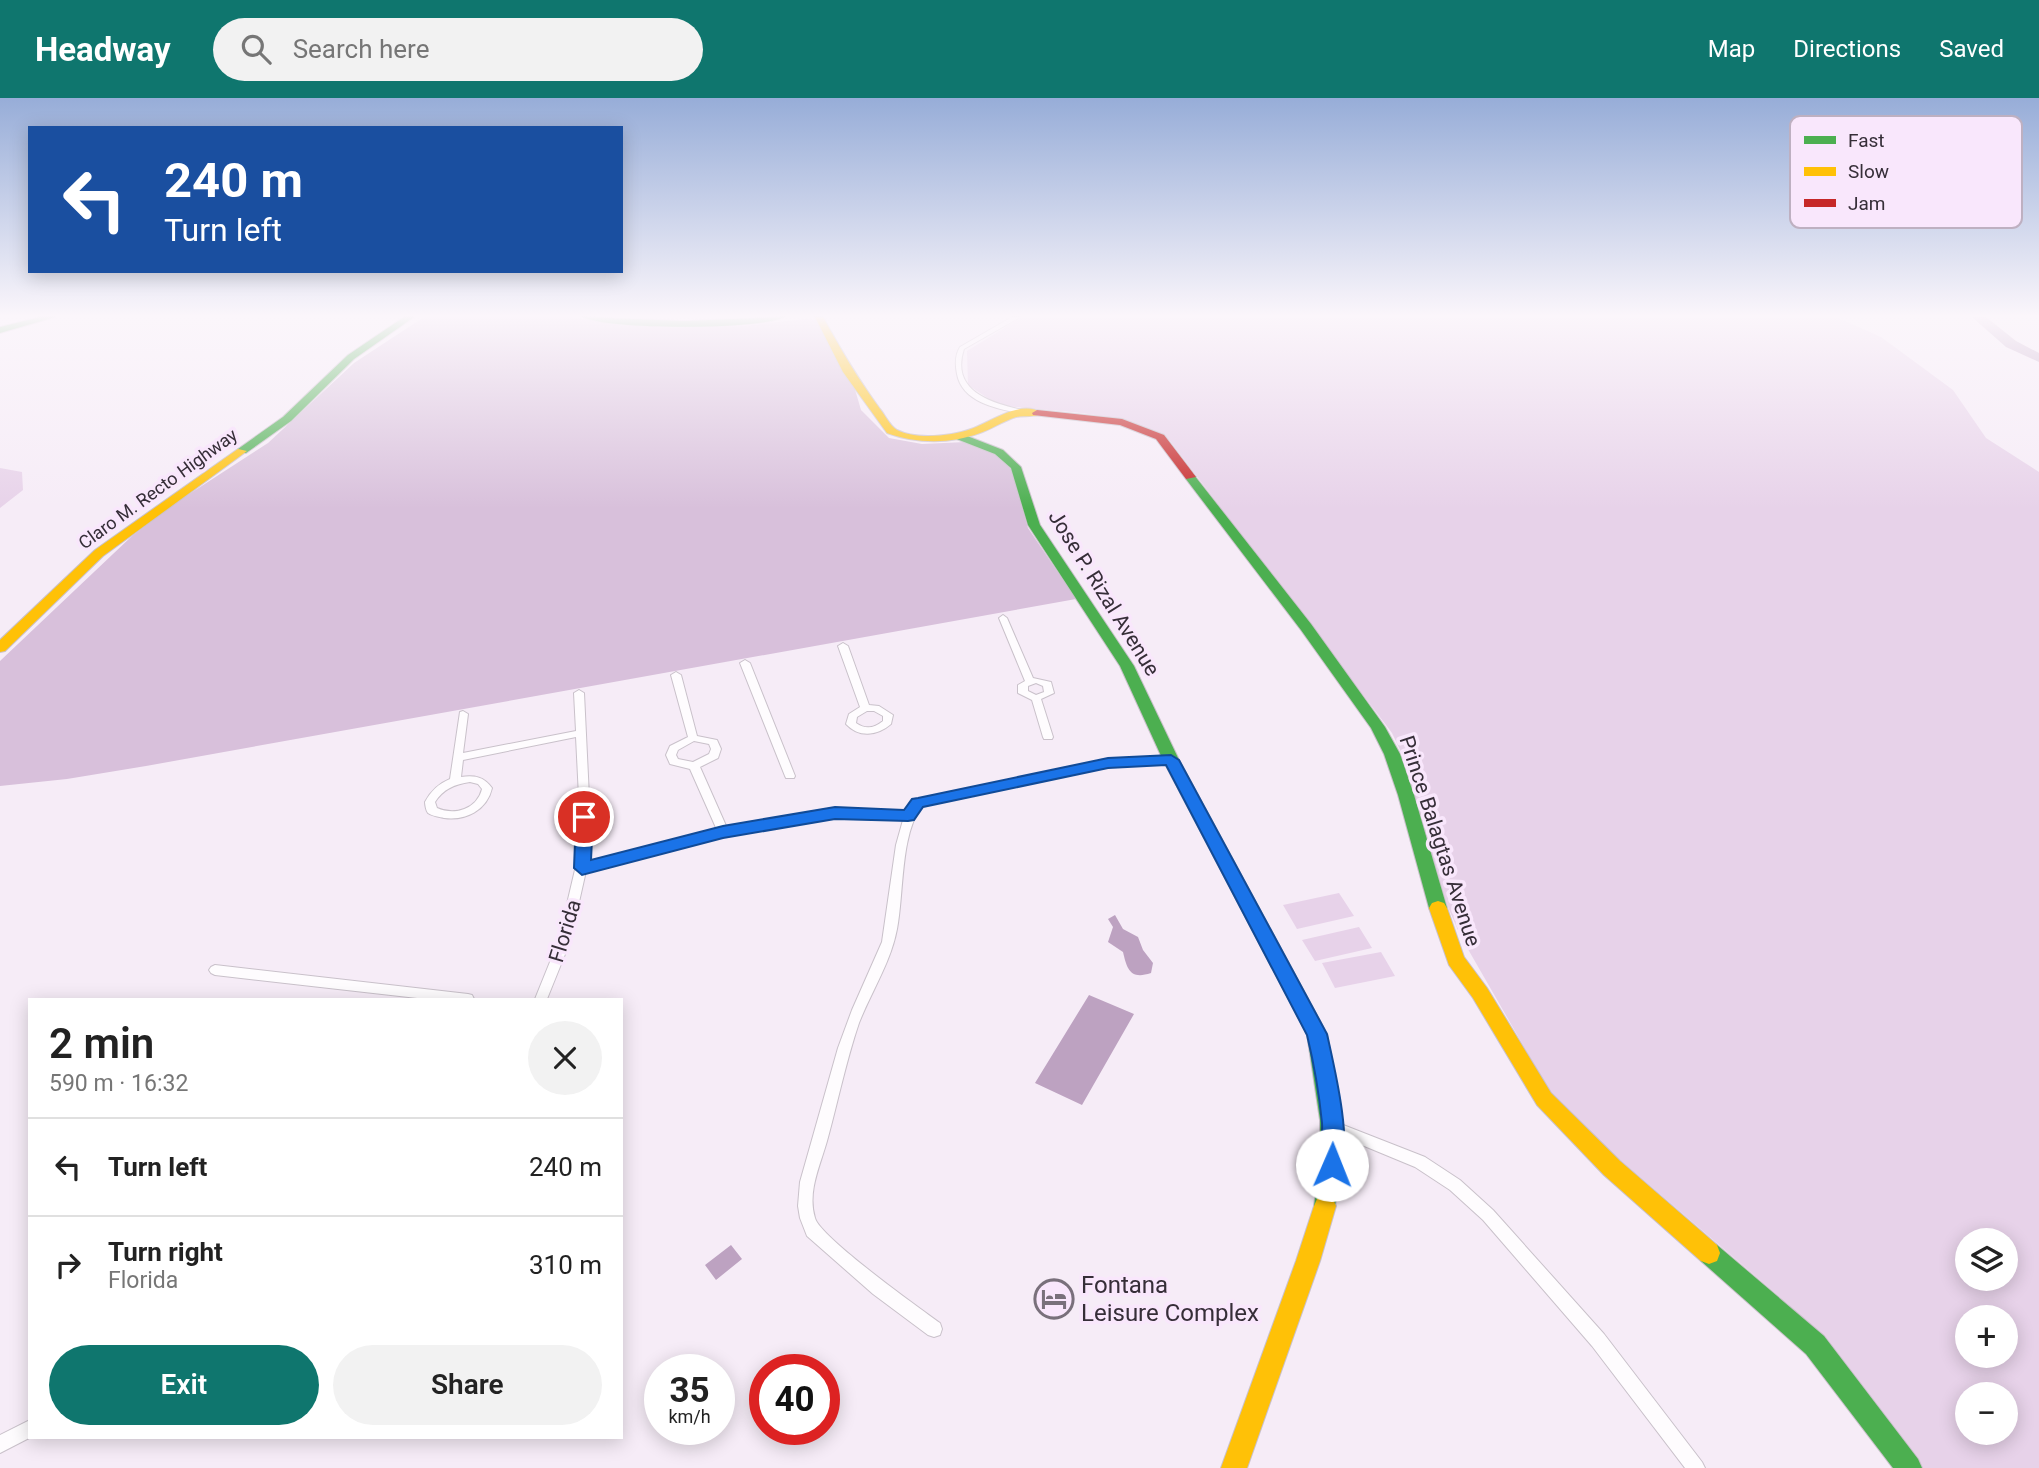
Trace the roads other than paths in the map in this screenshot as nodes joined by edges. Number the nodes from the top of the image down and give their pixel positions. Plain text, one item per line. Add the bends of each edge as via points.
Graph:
1 (326, 381) edge
2 (855, 381) edge
3 (962, 381) edge
4 (1020, 411) junction
5 (954, 435) junction
6 (1003, 618) dead end
7 (843, 646) dead end
8 (0, 648) edge
9 (745, 663) dead end
10 (676, 675) dead end
11 (1030, 681) junction
12 (579, 693) dead end
13 (1036, 698) junction
14 (864, 708) dead end
15 (463, 714) dead end
16 (582, 733) junction
17 (1048, 737) dead end
18 (693, 738) junction
19 (459, 757) junction
20 (1171, 760) junction
21 (694, 766) junction
22 (790, 776) dead end
23 (455, 780) junction
24 (908, 816) junction
25 (723, 832) junction
26 (582, 868) junction
27 (215, 970) dead end
28 (459, 998) edge
29 (541, 998) edge
30 (1333, 1127) junction
31 (934, 1329) dead end
32 (28, 1430) edge
33 (0, 1444) edge
34 (1234, 1468) edge
35 (1696, 1468) edge
36 (1909, 1468) edge

1 - 8 main road, Claro M. Recto Highway via 287,419 99,553
2 - 5 main road, Jose P. Rizal Avenue via 891,431 909,437
3 - 4 street via 969,391
4 - 5 main road, Jose P. Rizal Avenue via 982,430
4 - 36 main road, Prince Balagtas Avenue via 1122,422 1160,437 1378,727 1406,795 1456,960 1544,1099 1612,1168 1815,1345
5 - 20 main road, Jose P. Rizal Avenue via 1012,461 1038,531 1111,638
6 - 11 street
7 - 14 street
9 - 22 street
10 - 18 street
11 - 13 street via 1021,691
11 - 13 street via 1040,680 1050,687 1046,696
12 - 16 street, Florida
13 - 17 street
15 - 19 street
16 - 19 street
16 - 26 street, Florida
18 - 21 street via 677,744 671,755 678,764
18 - 21 street via 709,740 716,749 710,760
19 - 23 street
20 - 24 street via 1108,763 918,803
20 - 30 main road, Jose P. Rizal Avenue via 1317,1034
21 - 25 street
23 - 23 street via 432,797 430,806 436,813 464,813 486,797 487,788 481,781
24 - 25 street via 835,813
24 - 31 street via 894,925 836,1071 804,1204 806,1219 822,1240
25 - 26 street
26 - 29 street, Florida via 564,942
27 - 28 street
30 - 34 main road, Jose P. Rizal Avenue via 1332,1165 1313,1253
30 - 35 street via 1420,1162 1488,1215 1598,1340
32 - 33 street

